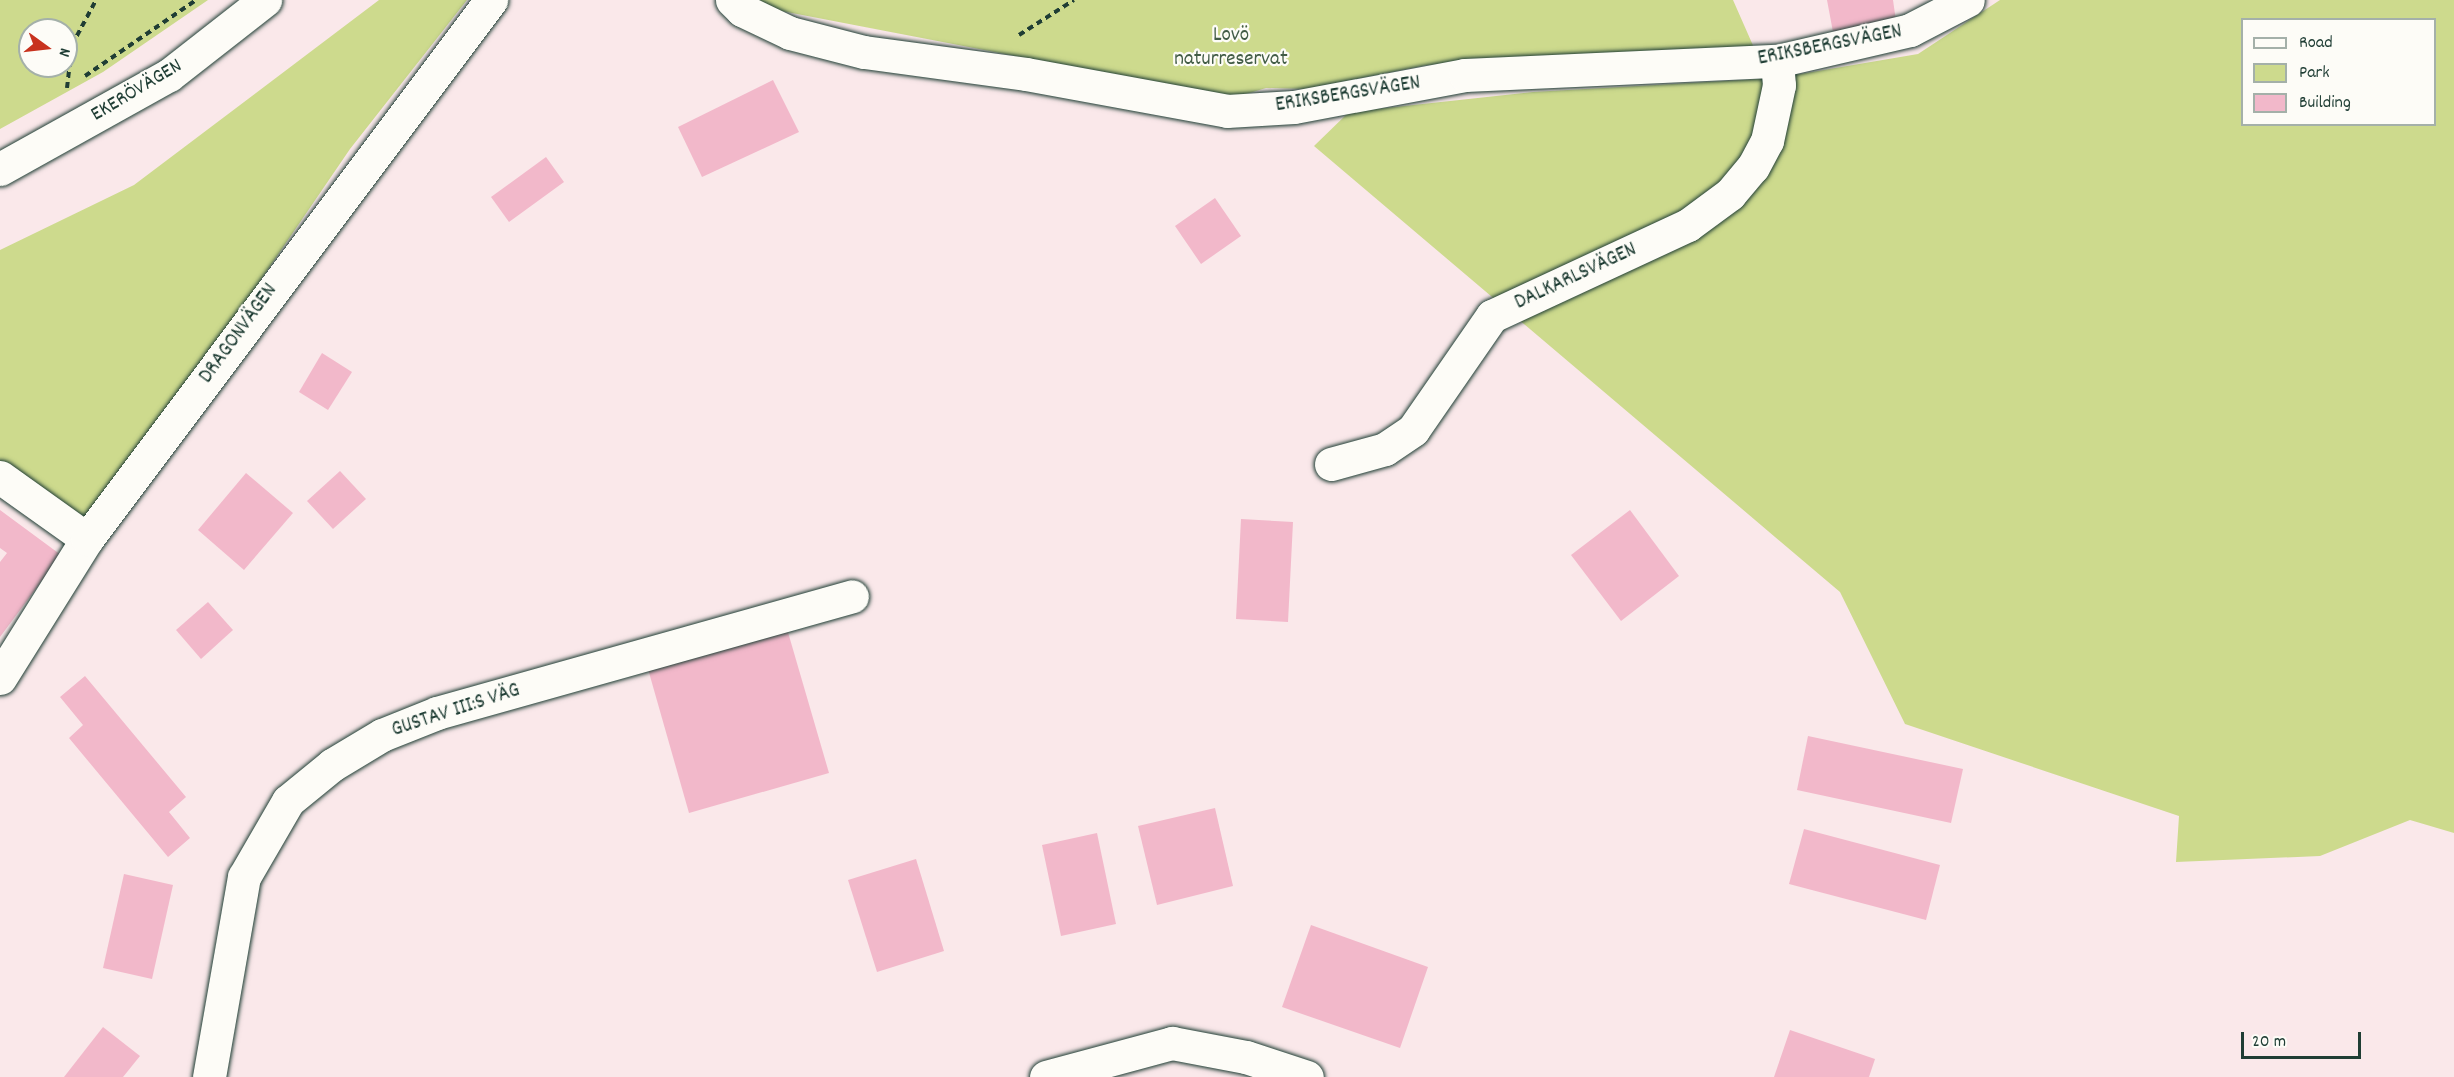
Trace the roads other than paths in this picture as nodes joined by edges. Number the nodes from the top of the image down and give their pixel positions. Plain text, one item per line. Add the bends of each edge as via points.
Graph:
1 (266, 0) edge
2 (491, 0) edge
3 (732, 0) edge
4 (1968, 0) edge
5 (1777, 61) junction
6 (0, 170) edge
7 (1331, 464) dead end
8 (0, 477) edge
9 (87, 539) junction
10 (852, 596) dead end
11 (0, 678) edge
12 (1240, 1067) edge
13 (208, 1077) edge
14 (1046, 1077) edge
15 (1307, 1077) edge

1 - 6 street, EKERÖVÄGEN via 169,75
2 - 9 street, DRAGONVÄGEN
3 - 5 street, ERIKSBERGSVÄGEN via 742,10 790,33 864,52 1026,74 1227,111 1294,107 1465,75
4 - 5 street, ERIKSBERGSVÄGEN via 1910,30
5 - 7 street, DALKARLSVÄGEN via 1779,85 1767,141 1753,167 1730,194 1688,225 1492,316 1413,430 1385,449
8 - 9 street
9 - 11 street, DRAGONVÄGEN
10 - 13 street, GUSTAV III:S VÄG via 437,714 382,735 332,765 288,801 244,877
12 - 14 street via 1172,1043
12 - 15 street

